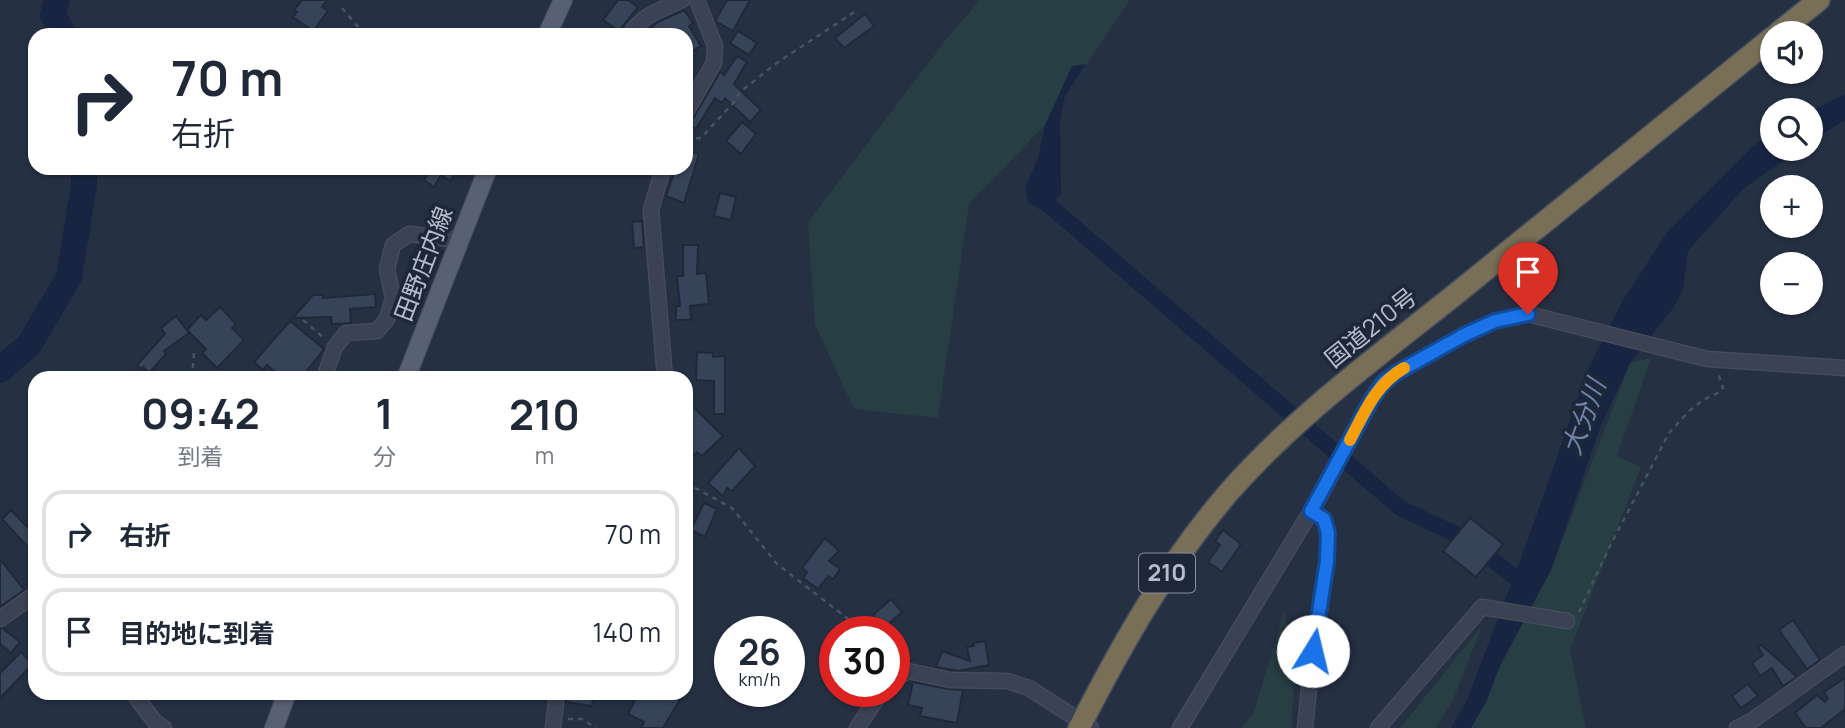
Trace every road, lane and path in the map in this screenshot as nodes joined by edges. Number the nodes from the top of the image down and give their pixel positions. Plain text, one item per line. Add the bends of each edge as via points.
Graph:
1 (563, 0) edge
2 (682, 0) edge
3 (697, 0) edge
4 (1819, 0) edge
5 (342, 8) dead end
6 (856, 11) dead end
7 (1793, 21) edge
8 (359, 28) edge
9 (550, 28) edge
10 (635, 28) edge
11 (1760, 48) edge
12 (693, 100) edge
13 (693, 139) edge
14 (485, 175) edge
15 (661, 175) edge
16 (458, 240) junction
17 (303, 320) dead end
18 (335, 347) junction
19 (194, 354) dead end
20 (1714, 360) junction
21 (1845, 368) edge
22 (193, 371) edge
23 (326, 371) edge
24 (409, 371) edge
25 (664, 371) edge
26 (693, 487) edge
27 (1311, 511) junction
28 (28, 599) edge
29 (844, 616) edge
30 (0, 619) edge
31 (1567, 621) joint
32 (1845, 654) edge
33 (910, 671) edge
34 (138, 700) edge
35 (284, 700) edge
36 (556, 700) edge
37 (871, 707) edge
38 (554, 724) edge
39 (1084, 726) edge
40 (164, 728) edge
41 (274, 728) edge
42 (596, 728) edge
43 (857, 728) edge
44 (1180, 728) edge
45 (1306, 728) edge
46 (1378, 728) edge
47 (1737, 728) edge

1 - 9 main road
2 - 10 street via 651,13
3 - 12 street via 715,46 715,63
4 - 7 highway
5 - 8 path
6 - 13 path via 778,62 740,92 701,138
11 - 39 highway, 国道210号 / 210 via 1282,437 1222,502 1164,577 1128,634
14 - 16 main road, 田野庄内線
15 - 25 street via 651,210
16 - 18 street via 409,234 393,245 387,269 393,298 387,319 377,331 346,333
16 - 24 main road, 田野庄内線
17 - 18 path
18 - 23 street
19 - 22 path
20 - 21 street
20 - 27 street via 1536,315 1512,316 1464,335 1390,377 1364,412
20 - 31 path via 1723,388 1689,411 1669,433 1577,617
26 - 29 path via 732,508 777,564
27 - 44 street
27 - 45 street via 1324,519 1328,543
28 - 30 street
31 - 46 street via 1482,607
32 - 47 street
33 - 39 street via 950,680 1007,681 1029,688
34 - 40 street
35 - 41 main road
36 - 38 street
37 - 43 street
38 - 42 path via 582,719

